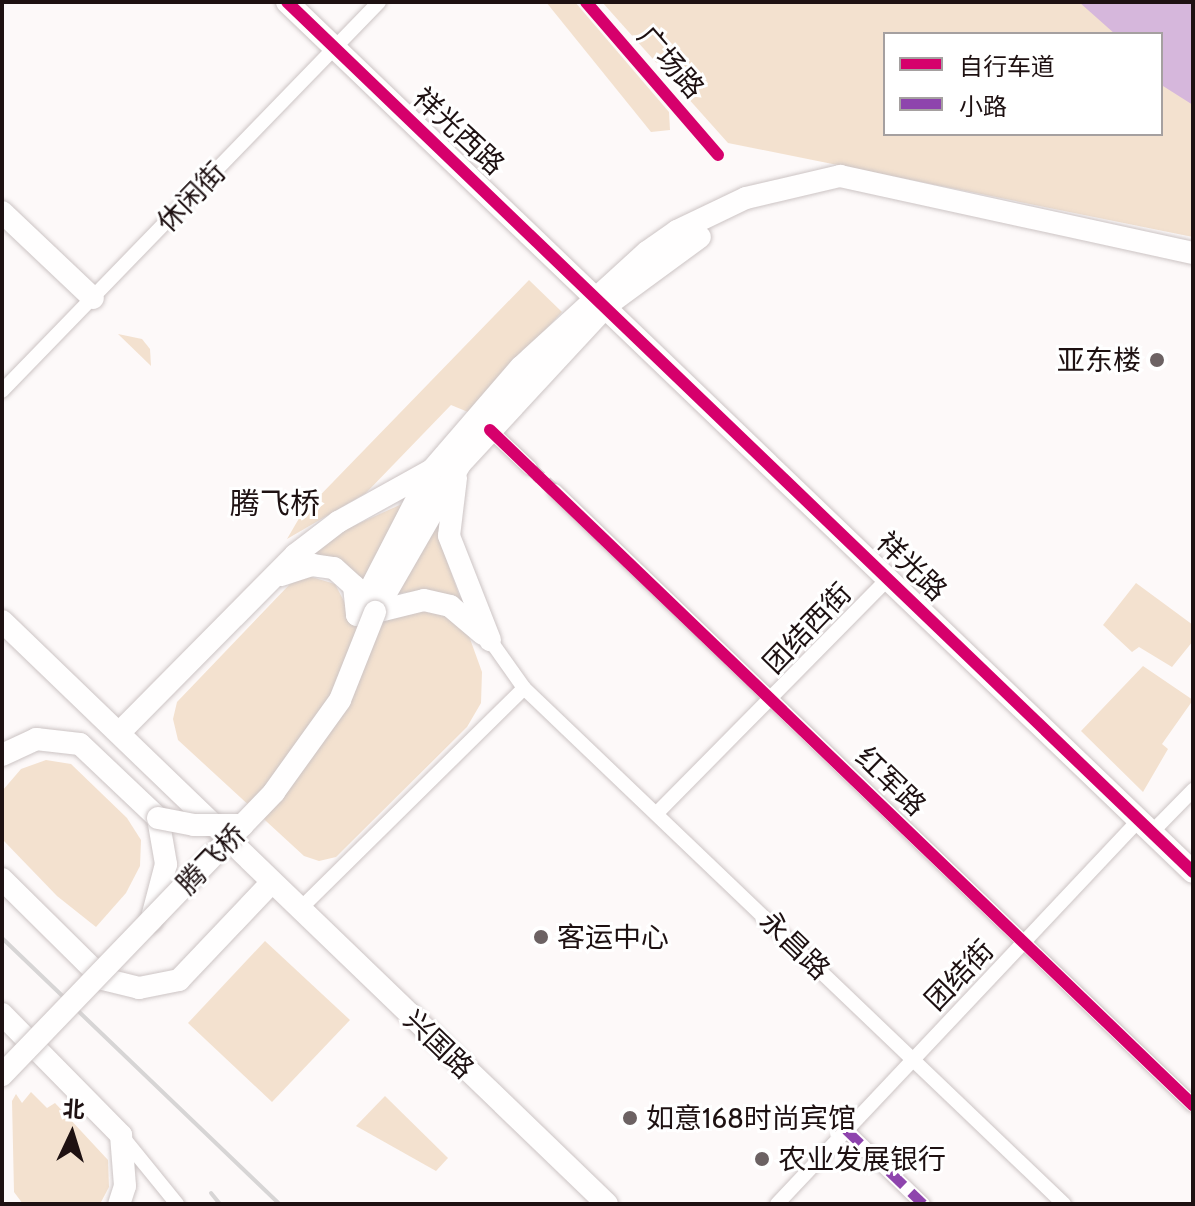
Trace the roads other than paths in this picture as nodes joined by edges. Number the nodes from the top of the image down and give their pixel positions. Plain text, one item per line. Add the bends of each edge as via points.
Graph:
1 (287, 2) edge
2 (379, 2) edge
3 (335, 47) junction
4 (2, 212) edge
5 (1193, 253) edge
6 (1193, 268) edge
7 (93, 298) junction
8 (602, 300) junction
9 (2, 391) edge
10 (490, 430) junction
11 (460, 464) junction
12 (530, 468) tunnel mouth
13 (432, 470) junction
14 (555, 491) tunnel mouth
15 (281, 575) junction
16 (889, 578) junction
17 (366, 613) junction
18 (2, 621) edge
19 (490, 640) junction
20 (524, 688) junction
21 (771, 699) junction
22 (120, 732) junction
23 (2, 755) edge
24 (1193, 790) edge
25 (657, 813) junction
26 (158, 818) junction
27 (233, 826) junction
28 (1146, 826) junction
29 (1193, 872) edge
30 (2, 879) edge
31 (270, 884) junction
32 (159, 894) junction
33 (299, 910) junction
34 (151, 921) junction
35 (1023, 942) junction
36 (2, 1014) edge
37 (2, 1057) edge
38 (913, 1058) junction
39 (2, 1075) edge
40 (1193, 1105) edge
41 (846, 1130) junction
42 (121, 1135) junction
43 (172, 1203) edge
44 (119, 1204) edge
45 (607, 1204) edge
46 (777, 1204) edge
47 (923, 1204) edge
48 (1064, 1204) edge

1 - 3 main road, 祥光西路
2 - 3 street, 休闲街
3 - 7 street, 休闲街
3 - 8 main road, 祥光西路
4 - 7 main road
5 - 8 main road via 840,176 746,198 677,231
6 - 8 main road via 840,192 751,212 683,245
7 - 9 street, 休闲街
8 - 10 main road
8 - 13 main road via 521,367
8 - 16 main road, 祥光路
10 - 11 main road
10 - 12 street
11 - 17 main road
11 - 19 main road via 449,536
13 - 15 main road via 338,522 295,555
13 - 17 main road
14 - 21 street, 红军路
15 - 17 main road via 312,565 334,568 354,586
15 - 22 main road
16 - 21 street, 团结西街
16 - 28 main road, 祥光路
17 - 19 main road via 424,600 450,606
17 - 27 main road, 腾飞桥, bridge via 340,700 308,750
18 - 22 main road
19 - 20 street, 永昌路
20 - 25 street, 永昌路
20 - 33 street
21 - 25 street, 团结西街
21 - 35 street, 红军路
22 - 31 main road, 兴国路
23 - 26 main road via 36,739 80,744
24 - 28 street, 团结街
25 - 38 street, 永昌路
26 - 27 main road, bridge
26 - 32 main road via 166,864
27 - 32 main road, 腾飞桥
27 - 34 main road, 腾飞桥, bridge
28 - 29 main road, 祥光路
28 - 35 street, 团结街
30 - 31 main road via 103,979 139,988 179,980
31 - 33 main road, 兴国路
32 - 34 main road, bridge
32 - 37 main road, 腾飞桥
33 - 45 main road, 兴国路
34 - 39 main road, 腾飞桥, bridge
35 - 38 street, 团结街
35 - 40 street, 红军路
36 - 42 main road
38 - 41 street, 团结街
38 - 48 street, 永昌路
41 - 46 street, 团结街
41 - 47 street
42 - 43 street
42 - 44 main road via 125,1186

